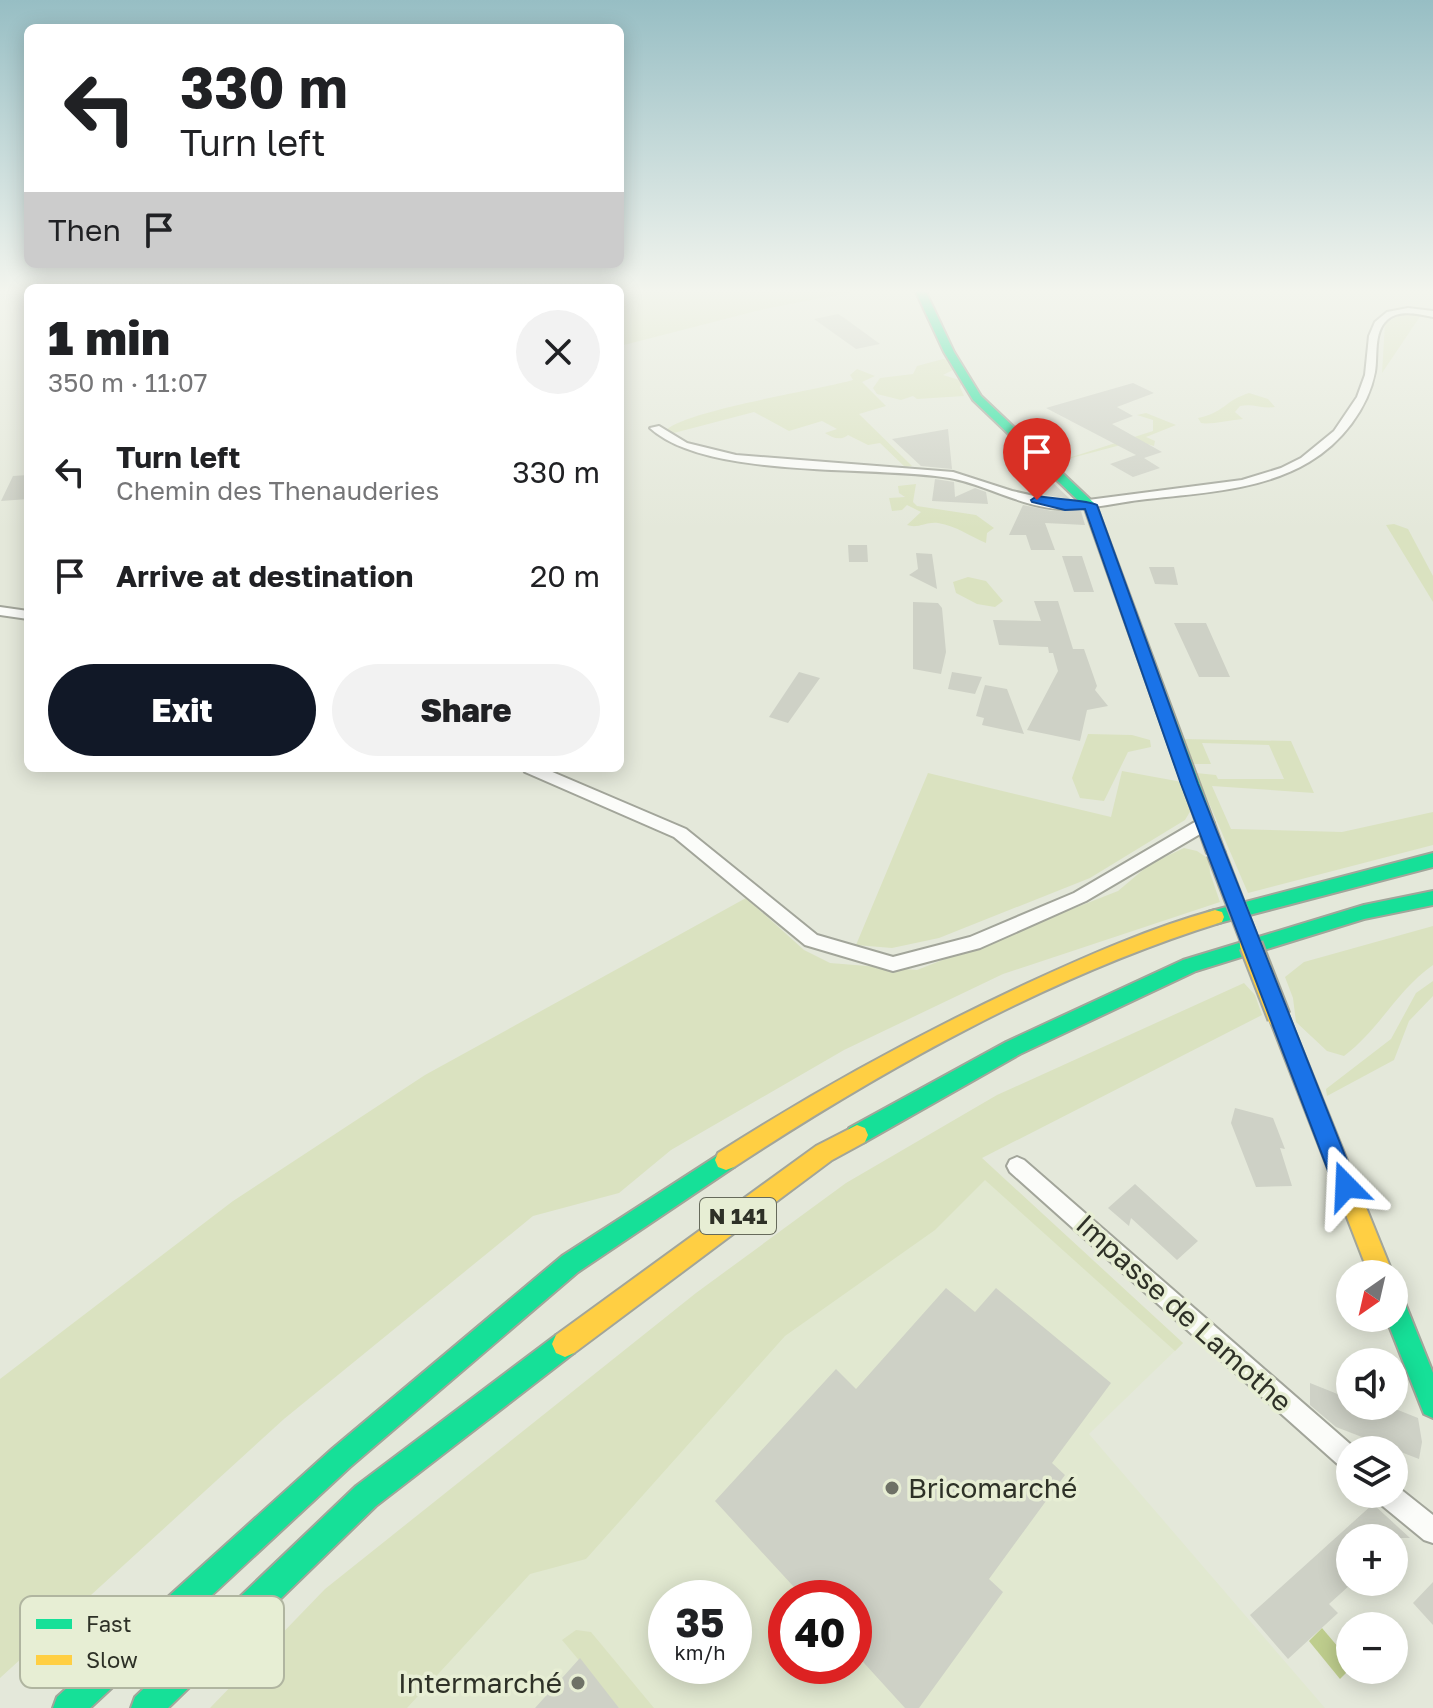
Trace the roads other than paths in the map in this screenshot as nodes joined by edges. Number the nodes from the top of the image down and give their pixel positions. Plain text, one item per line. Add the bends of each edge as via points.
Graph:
1 (962, 370) edge
2 (1371, 370) edge
3 (655, 428) dead end
4 (1090, 505) junction
5 (0, 611) edge
6 (24, 614) edge
7 (539, 772) edge
8 (1206, 823) junction
9 (1433, 860) edge
10 (1433, 898) edge
11 (1017, 1166) dead end
12 (1375, 1260) edge
13 (1404, 1332) edge
14 (1433, 1405) edge
15 (1336, 1448) edge
16 (1405, 1508) edge
17 (1433, 1531) edge
18 (190, 1596) edge
19 (262, 1596) edge
20 (90, 1688) edge
21 (167, 1688) edge
22 (68, 1708) edge
23 (146, 1708) edge

1 - 4 main road via 984,407
2 - 4 street via 1344,428 1314,456 1271,477
3 - 4 street via 683,445 736,458 913,469 1065,506
4 - 8 main road
5 - 6 street
7 - 8 street via 680,833 811,940 893,964 974,943 1080,897
8 - 12 main road, bridge
9 - 18 main road, N 141 via 1165,930 977,1015 782,1123 570,1264 341,1458
10 - 19 main road, N 141 via 1364,912 1190,965 1013,1048 824,1153 366,1496
11 - 15 street, Impasse de Lamothe
13 - 14 main road
16 - 17 street
20 - 22 main road, N 141
21 - 23 main road, N 141

